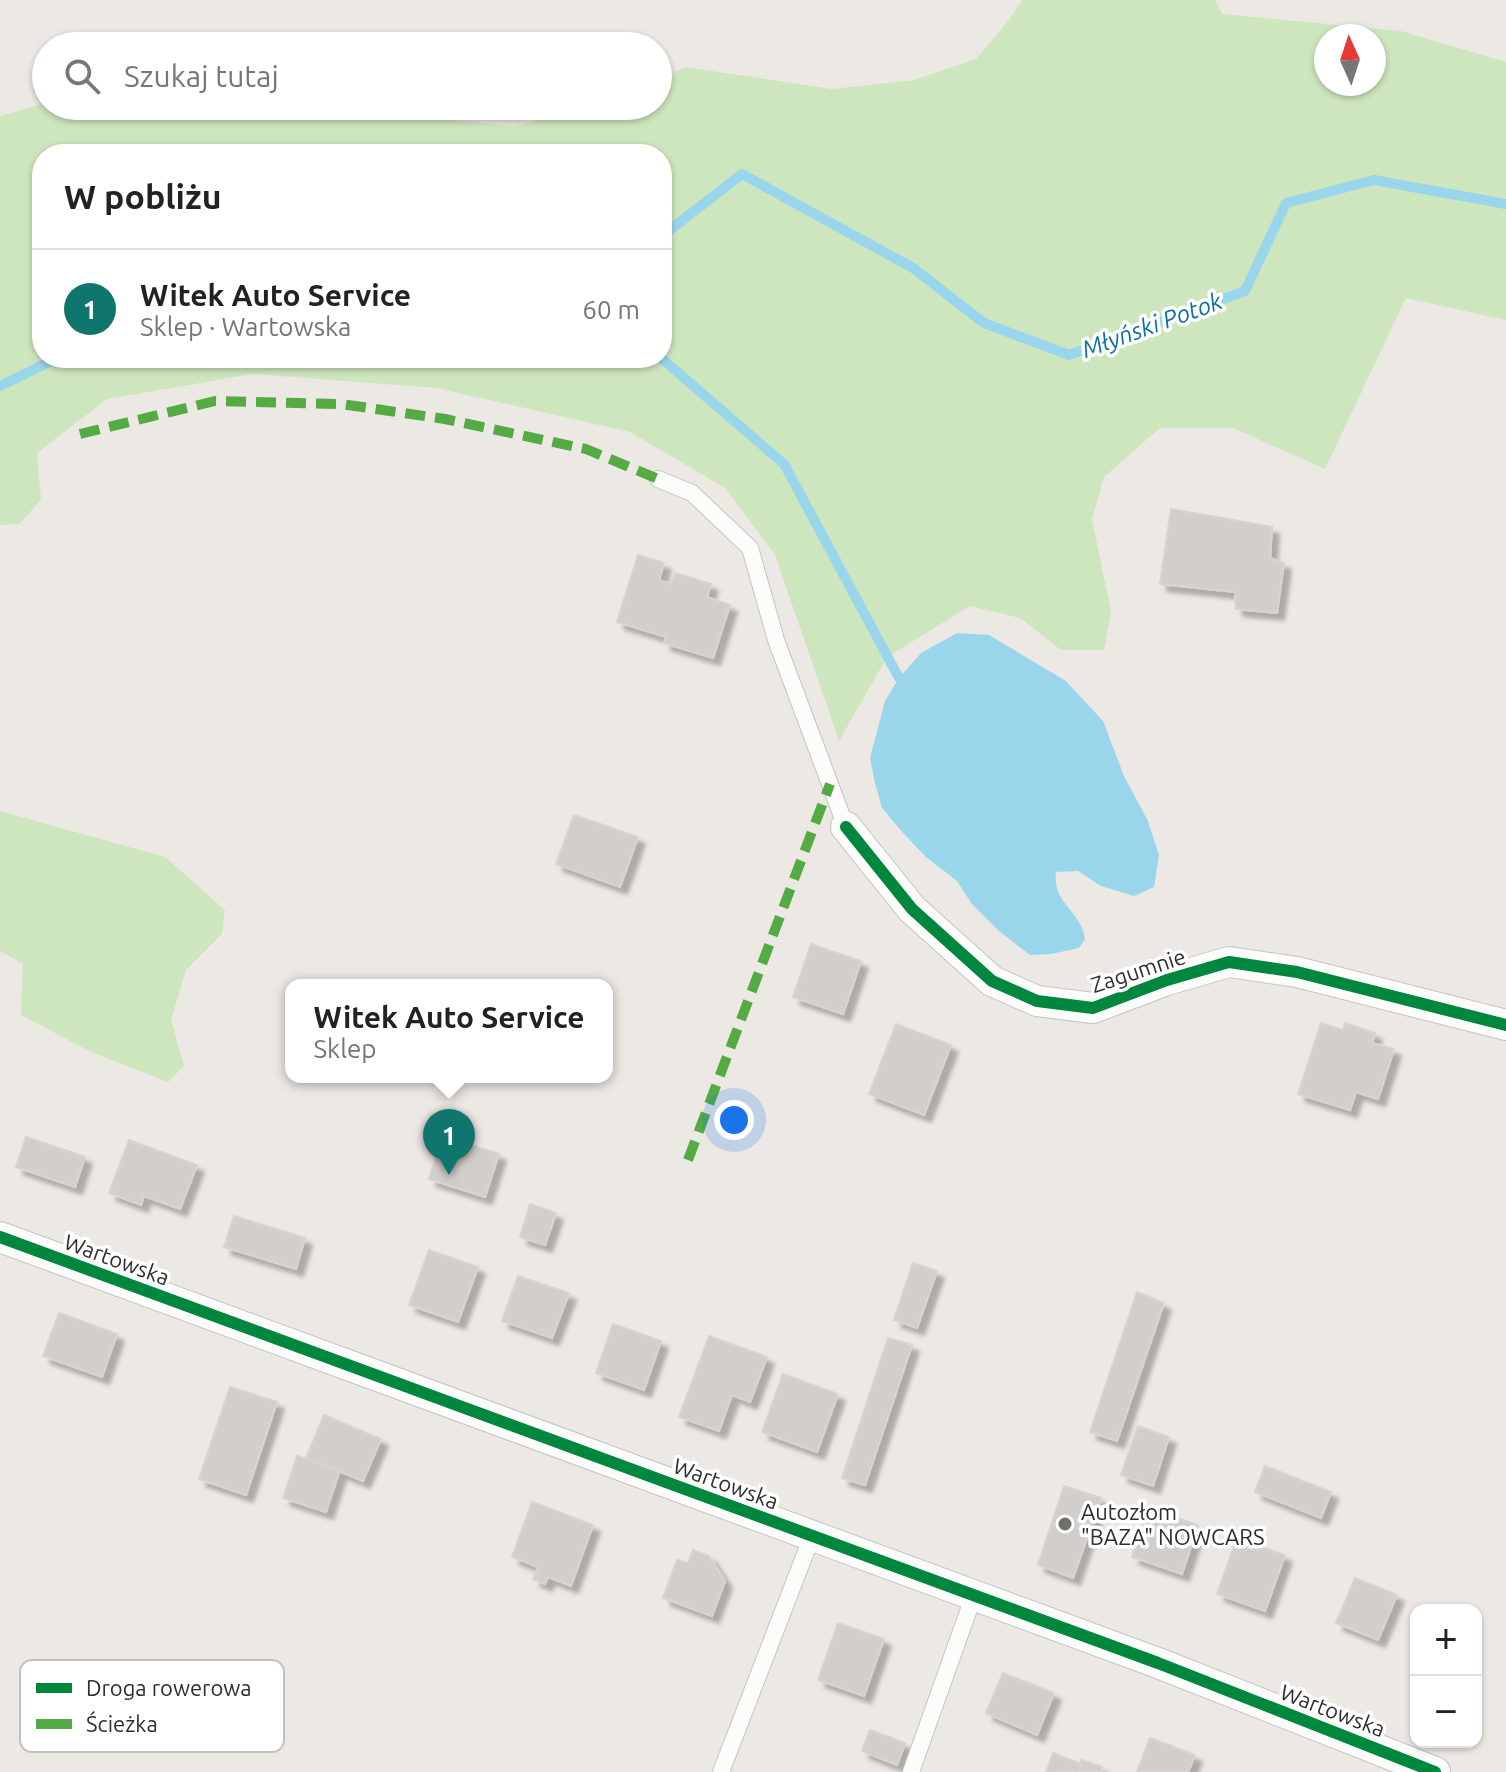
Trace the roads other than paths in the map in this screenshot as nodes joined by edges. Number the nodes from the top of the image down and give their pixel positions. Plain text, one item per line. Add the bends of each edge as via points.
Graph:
1 (658, 479) dead end
2 (846, 827) joint
3 (1506, 1025) edge
4 (0, 1237) edge
5 (812, 1536) junction
6 (974, 1595) junction
7 (721, 1772) edge
8 (911, 1772) edge
9 (1435, 1772) edge

1 - 2 lane via 692,493 750,548 776,640
2 - 3 street, Zagumnie via 912,909 992,981 1037,1001 1093,1008 1229,962 1297,972
4 - 5 street, Wartowska
5 - 6 street, Wartowska
5 - 7 lane
6 - 8 lane
6 - 9 street, Wartowska

